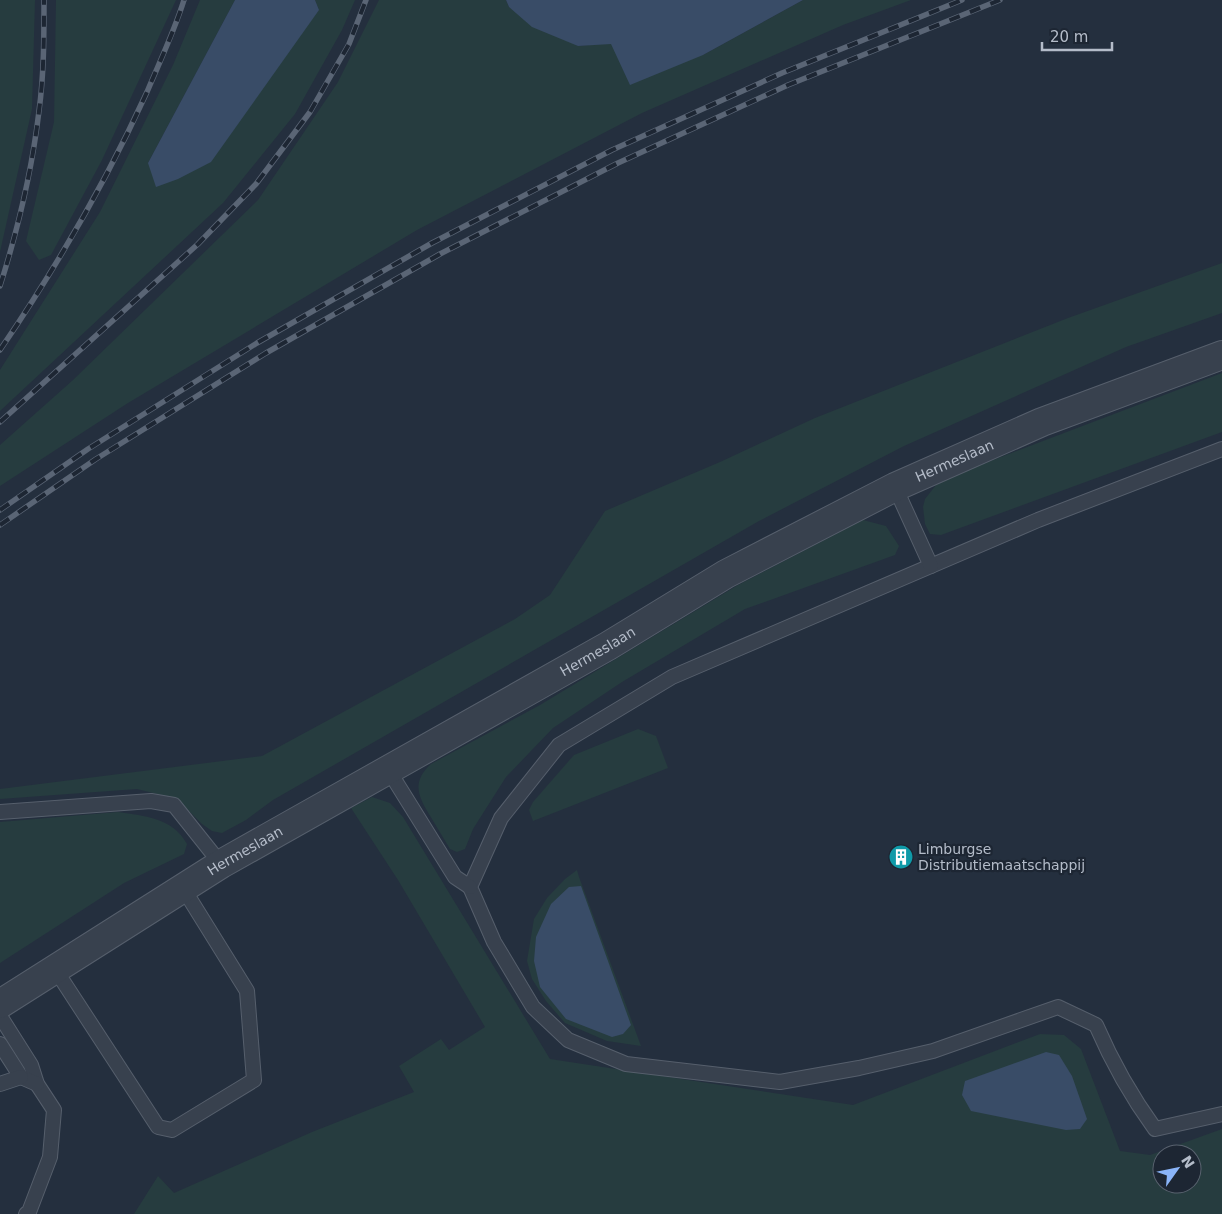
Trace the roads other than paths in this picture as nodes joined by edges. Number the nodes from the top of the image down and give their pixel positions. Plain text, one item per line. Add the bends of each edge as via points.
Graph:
1 (1222, 355) edge
2 (1222, 449) edge
3 (895, 487) junction
4 (931, 566) junction
5 (389, 771) junction
6 (0, 812) edge
7 (221, 864) junction
8 (470, 887) junction
9 (183, 888) junction
10 (55, 969) junction
11 (0, 1004) edge
12 (0, 1016) edge
13 (0, 1044) edge
14 (21, 1077) junction
15 (0, 1084) edge
16 (37, 1084) junction
17 (1222, 1114) edge
18 (26, 1214) edge

1 - 3 street, Hermeslaan via 1042,422
2 - 4 lane via 1038,520
3 - 4 lane
3 - 5 street, Hermeslaan via 726,574 608,646
4 - 8 lane via 672,677 559,745 501,818
5 - 7 street, Hermeslaan
5 - 8 lane via 454,877
6 - 7 lane via 151,801 174,805
7 - 9 street, Hermeslaan
8 - 17 lane via 494,942 533,1007 568,1040 626,1064 780,1082 933,1051 1058,1007 1096,1025 1113,1064 1155,1129
9 - 10 street, Hermeslaan
9 - 10 lane via 247,991 254,1080 172,1130 158,1127
10 - 11 street, Hermeslaan
12 - 16 lane via 31,1064
13 - 14 lane
14 - 15 lane
14 - 16 lane
16 - 18 lane via 54,1110 50,1158

